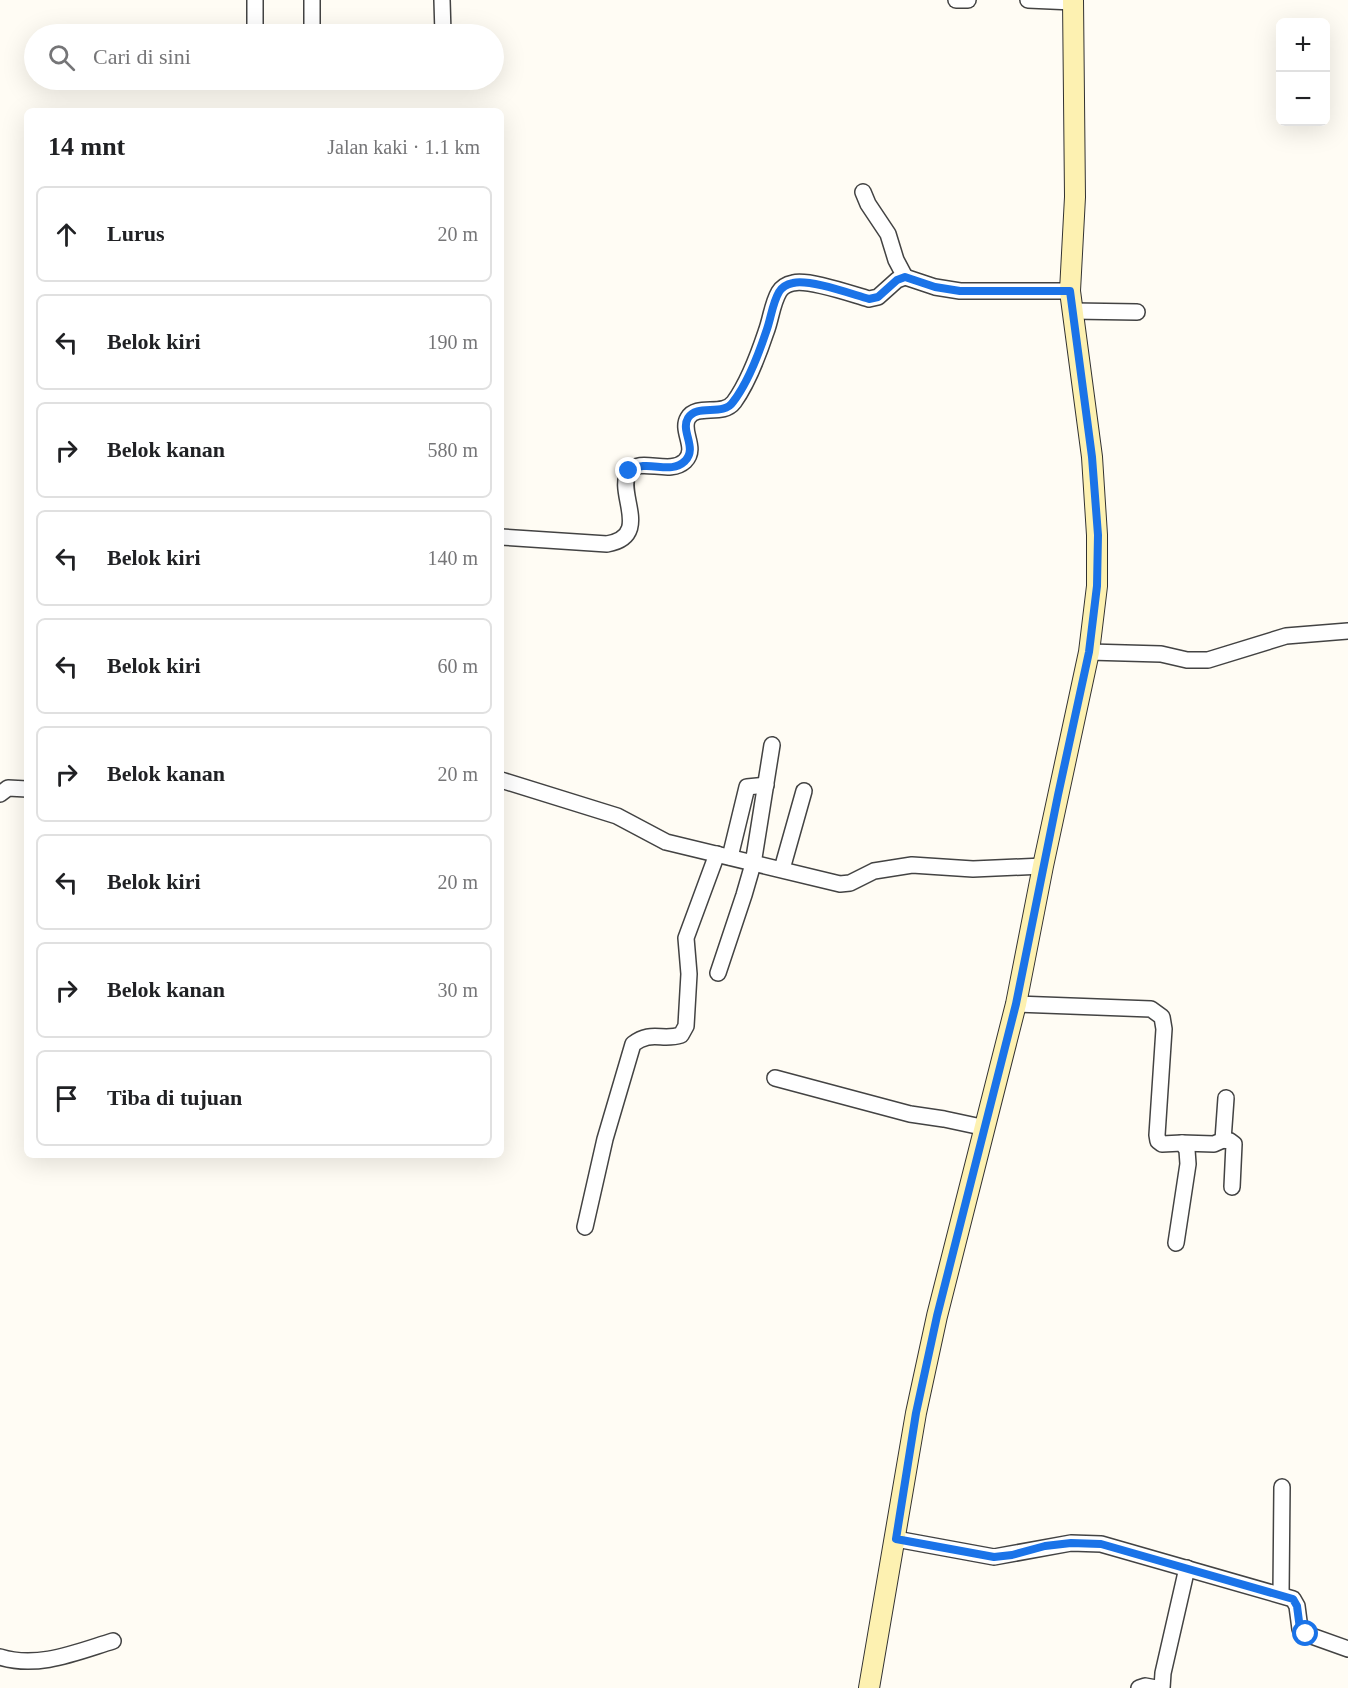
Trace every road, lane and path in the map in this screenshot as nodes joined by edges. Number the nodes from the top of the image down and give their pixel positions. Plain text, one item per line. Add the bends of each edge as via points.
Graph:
1 (255, 0) edge
2 (312, 0) edge
3 (442, 0) edge
4 (956, 0) edge
5 (968, 0) edge
6 (1028, 0) edge
7 (1073, 1) edge
8 (255, 24) edge
9 (312, 24) edge
10 (443, 24) edge
11 (863, 192) dead end
12 (905, 277) junction
13 (1070, 291) junction
14 (1073, 311) junction
15 (1137, 312) dead end
16 (504, 537) edge
17 (1348, 631) edge
18 (1089, 652) junction
19 (772, 746) dead end
20 (504, 781) edge
21 (766, 785) junction
22 (24, 789) edge
23 (804, 791) dead end
24 (0, 795) edge
25 (723, 855) junction
26 (753, 864) junction
27 (1044, 866) junction
28 (782, 869) junction
29 (718, 973) dead end
30 (1016, 1004) junction
31 (775, 1078) dead end
32 (1226, 1098) dead end
33 (986, 1128) junction
34 (1223, 1140) junction
35 (1182, 1143) junction
36 (1232, 1187) dead end
37 (585, 1227) dead end
38 (1176, 1243) dead end
39 (1282, 1487) dead end
40 (896, 1539) junction
41 (1187, 1568) junction
42 (1281, 1594) junction
43 (113, 1641) dead end
44 (1348, 1649) edge
45 (0, 1657) edge
46 (869, 1688) edge
47 (1139, 1688) edge
48 (1156, 1688) edge
49 (1162, 1688) edge

1 - 8 street
2 - 9 street
3 - 10 street
4 - 5 street
6 - 7 street
7 - 13 main road via 1075,197
11 - 12 street via 888,234
12 - 13 street via 960,291
12 - 16 street via 869,299 806,282 784,286 733,404 688,417 687,459 669,468 643,465 629,471 626,482 631,522 617,543
13 - 14 main road
14 - 15 street
14 - 18 main road via 1098,535
17 - 18 street via 1286,636 1208,660
18 - 27 main road
19 - 21 street
20 - 25 street via 617,816 666,842
21 - 25 street via 747,787
21 - 26 street
22 - 24 street via 8,788
23 - 28 street
25 - 26 street
25 - 37 street via 687,938 686,1026 681,1035 652,1035 633,1044
26 - 28 street
26 - 29 street
27 - 28 street via 973,869 912,865 874,871 844,885
27 - 30 main road
30 - 33 main road
30 - 35 street via 1158,1012 1164,1029 1158,1141
31 - 33 street via 910,1114
32 - 34 street
33 - 40 main road via 935,1326 916,1413
34 - 35 street via 1214,1144
34 - 36 street via 1234,1144
35 - 38 street via 1188,1164
39 - 42 street
40 - 41 street via 994,1557 1045,1546 1101,1544
40 - 46 main road
41 - 42 street
41 - 49 street
42 - 44 street via 1293,1599 1300,1629 1306,1634
43 - 45 street via 31,1663
47 - 48 street

